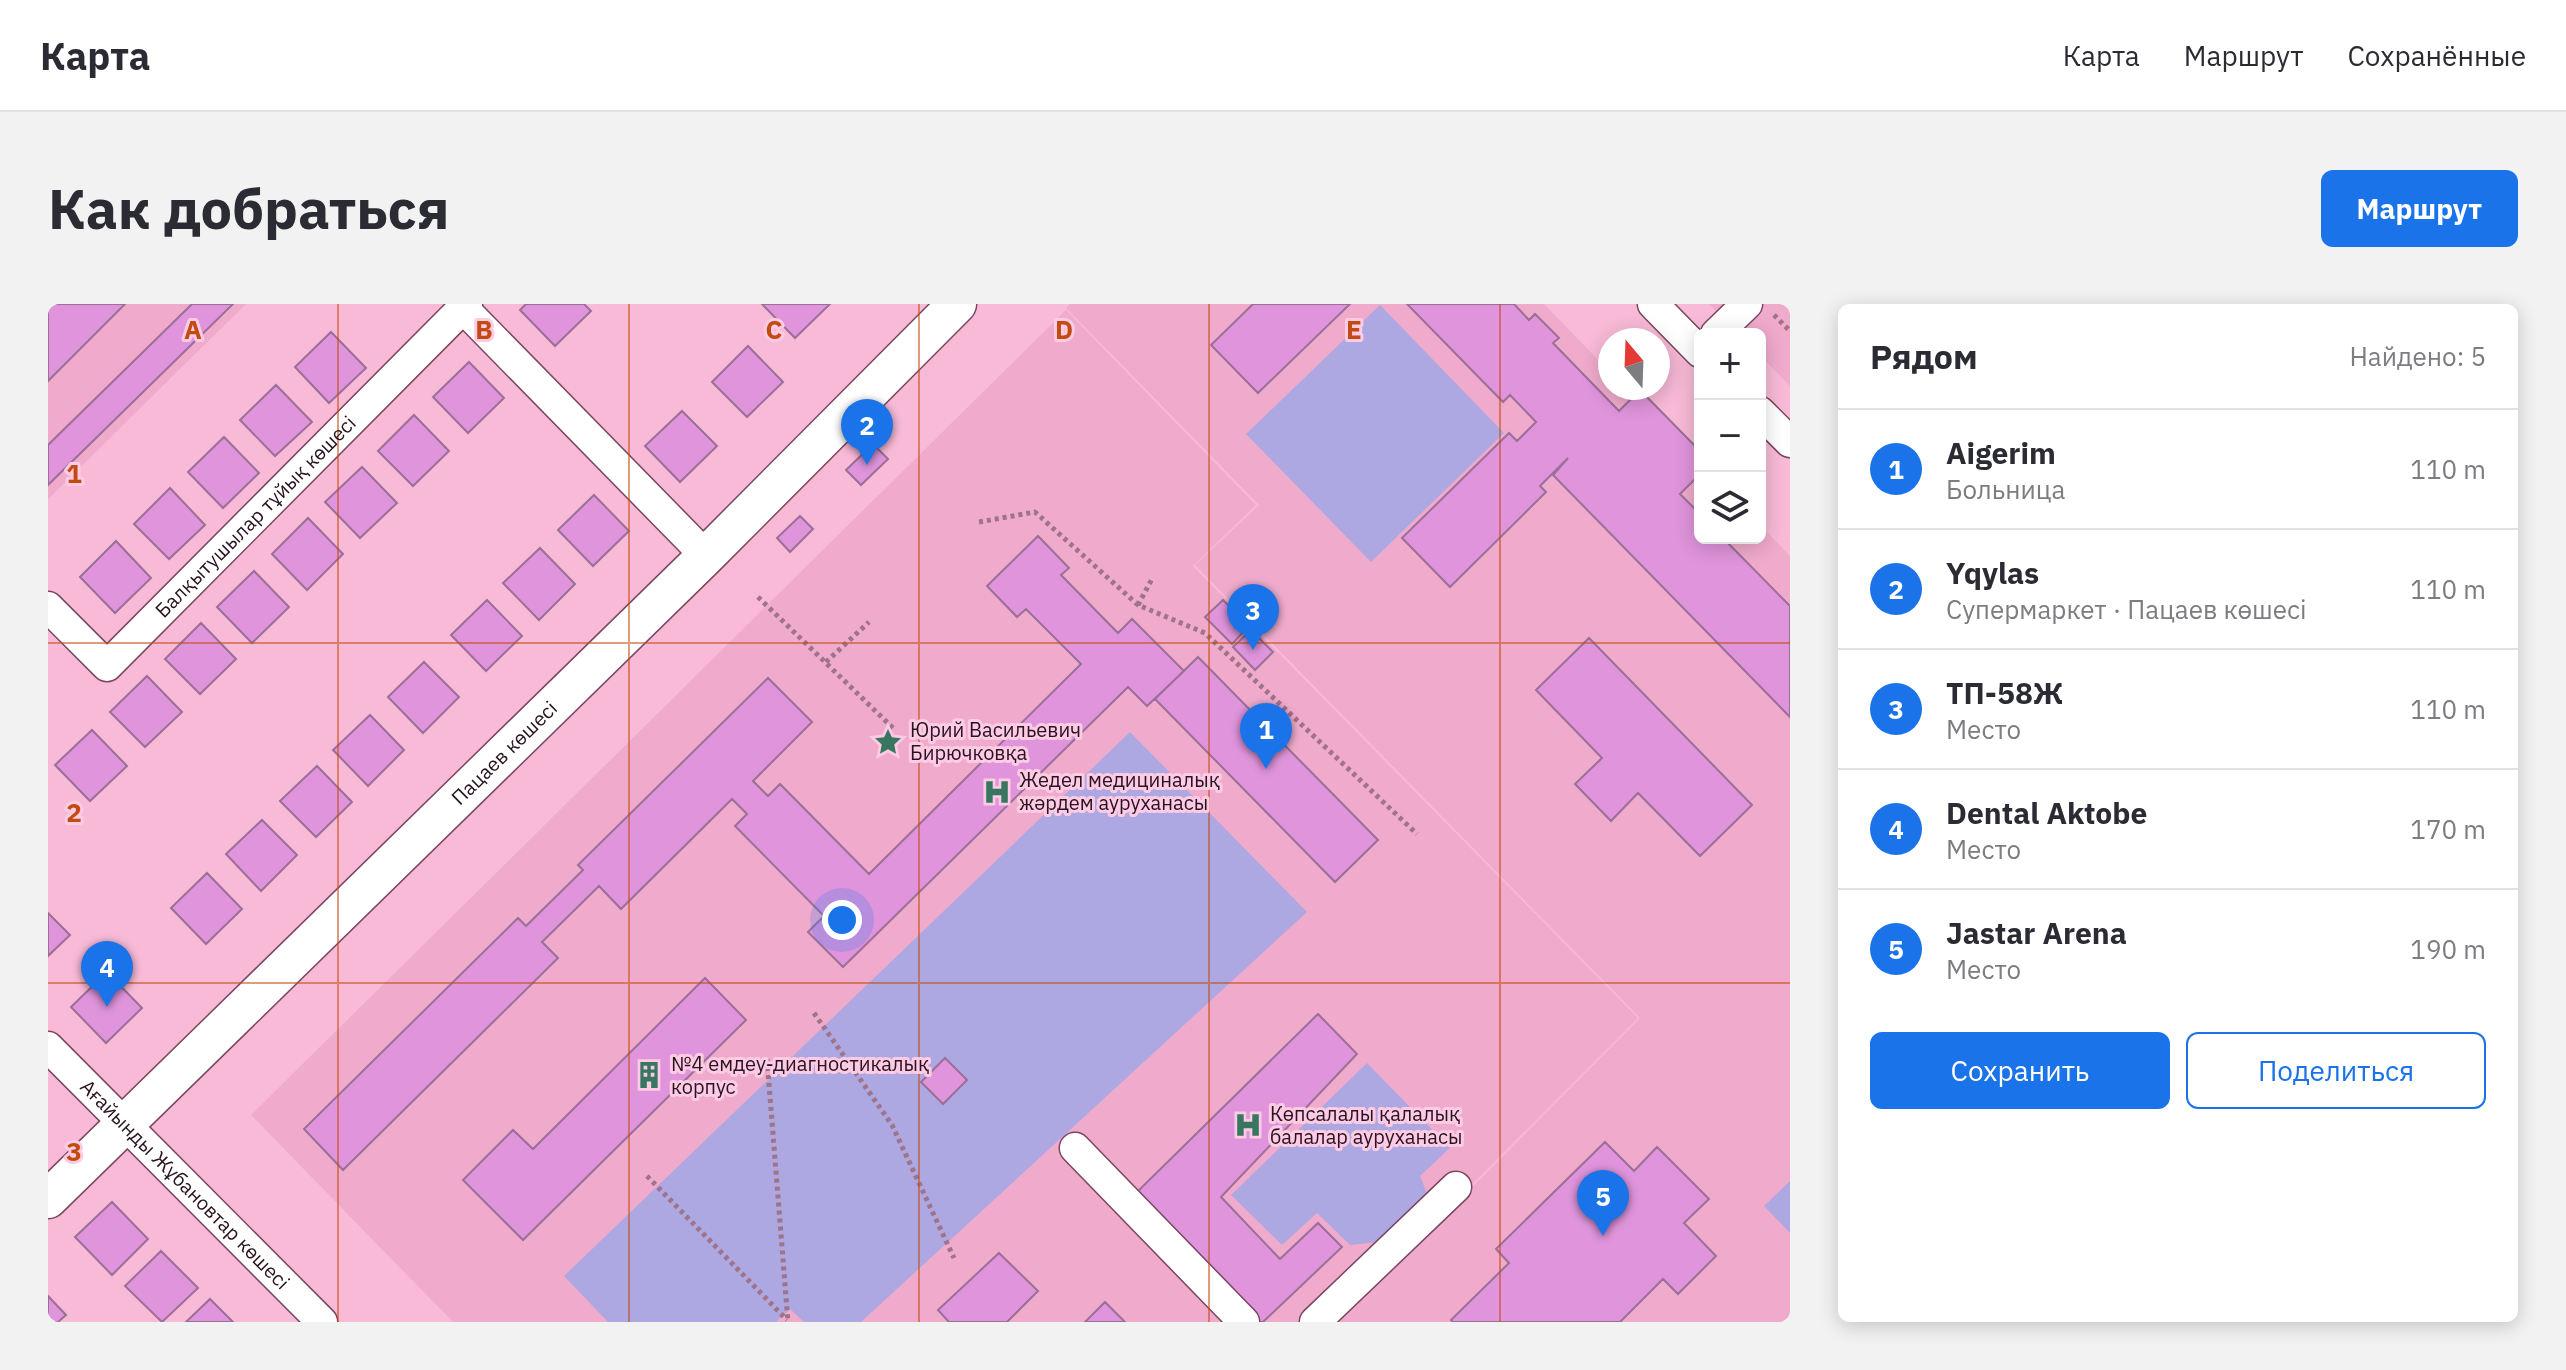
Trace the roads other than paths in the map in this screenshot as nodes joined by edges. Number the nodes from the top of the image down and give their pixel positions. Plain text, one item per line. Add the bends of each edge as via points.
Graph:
1 (957, 304) edge
2 (1653, 304) edge
3 (465, 306) edge
4 (1759, 309) edge
5 (1731, 328) edge
6 (1694, 338) edge
7 (1766, 418) edge
8 (1790, 442) edge
9 (706, 556) junction
10 (48, 607) edge
11 (48, 1047) edge
12 (125, 1123) junction
13 (1075, 1148) dead end
14 (1456, 1187) dead end
15 (48, 1199) edge
16 (322, 1322) edge
17 (1244, 1322) edge
18 (1315, 1322) edge

1 - 9 main road, Пацаев көшесі
2 - 6 street
3 - 9 street, Балқытушылар тұйық көшесі
3 - 10 street, Балқытушылар тұйық көшесі via 107,666
4 - 5 street
7 - 8 street
9 - 12 main road, Пацаев көшесі
11 - 12 street, Ағайынды Жұбановтар көшесі
12 - 15 main road, Пацаев көшесі
12 - 16 street, Ағайынды Жұбановтар көшесі
13 - 17 street
14 - 18 street

